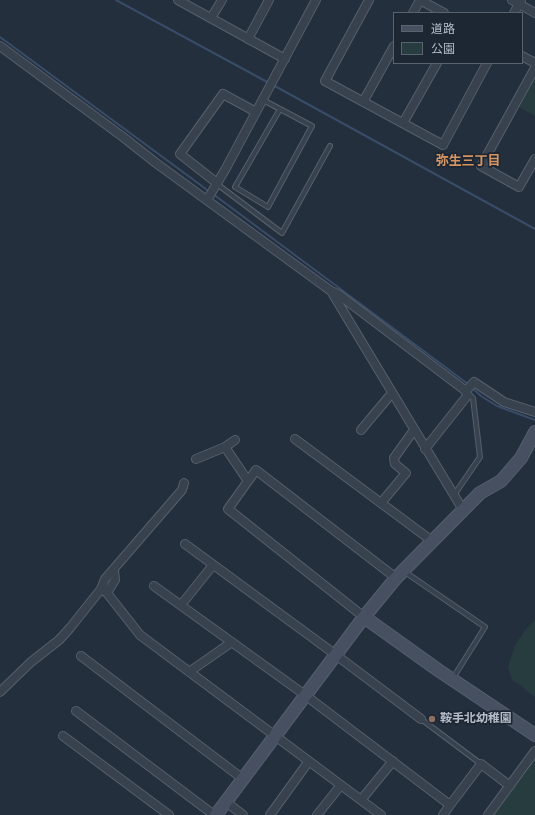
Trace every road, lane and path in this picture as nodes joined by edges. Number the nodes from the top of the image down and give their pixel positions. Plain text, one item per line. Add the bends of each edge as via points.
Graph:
1 (178, 0) edge
2 (222, 0) edge
3 (269, 0) edge
4 (316, 0) edge
5 (369, 0) edge
6 (517, 1) edge
7 (414, 12) edge
8 (442, 12) edge
9 (514, 12) edge
10 (535, 13) edge
11 (211, 18) junction
12 (248, 39) junction
13 (0, 46) edge
14 (393, 48) edge
15 (523, 57) edge
16 (285, 59) junction
17 (535, 63) edge
18 (435, 64) edge
19 (486, 64) edge
20 (535, 68) edge
21 (263, 100) junction
22 (363, 102) junction
23 (280, 109) junction
24 (256, 112) junction
25 (403, 124) junction
26 (330, 146) dead end
27 (535, 160) edge
28 (217, 183) junction
29 (207, 200) junction
30 (331, 291) junction
31 (466, 392) junction
32 (392, 393) junction
33 (535, 412) edge
34 (361, 430) dead end
35 (414, 430) junction
36 (535, 432) edge
37 (294, 439) dead end
38 (235, 440) dead end
39 (225, 447) junction
40 (425, 449) junction
41 (196, 460) dead end
42 (248, 480) junction
43 (184, 483) dead end
44 (454, 495) junction
45 (381, 503) junction
46 (463, 510) junction
47 (432, 541) junction
48 (185, 544) dead end
49 (213, 565) junction
50 (399, 574) junction
51 (154, 586) dead end
52 (104, 591) junction
53 (181, 605) junction
54 (364, 617) junction
55 (232, 642) junction
56 (336, 655) junction
57 (81, 656) dead end
58 (189, 672) junction
59 (452, 679) junction
60 (0, 692) edge
61 (305, 694) junction
62 (76, 712) dead end
63 (421, 719) joint
64 (535, 734) edge
65 (275, 735) junction
66 (63, 736) dead end
67 (535, 751) edge
68 (309, 761) junction
69 (393, 761) junction
70 (481, 764) junction
71 (243, 778) junction
72 (341, 785) junction
73 (510, 786) junction
74 (361, 800) junction
75 (226, 802) junction
76 (450, 805) junction
77 (378, 814) edge
78 (169, 815) edge
79 (215, 815) edge
80 (243, 815) edge
81 (270, 815) edge
82 (317, 815) edge
83 (443, 815) edge
84 (488, 815) edge

1 - 11 street
2 - 11 street
3 - 12 street
4 - 16 street
5 - 22 street via 325,81
6 - 9 street
6 - 10 street
7 - 8 street via 420,0
11 - 12 street
12 - 16 street
13 - 29 street
14 - 22 street
15 - 17 street
16 - 21 street
18 - 25 street
19 - 25 street via 443,145
20 - 27 street via 481,166 519,187
21 - 23 lane
21 - 24 street
22 - 25 street
23 - 23 lane via 312,126 268,207 236,187
24 - 28 street
24 - 28 street via 223,94 180,154
26 - 28 lane via 282,233
28 - 29 street
29 - 30 street
30 - 31 street
30 - 32 street
31 - 33 street via 474,382 504,402
31 - 40 street via 467,396
31 - 44 lane via 473,398 480,457
32 - 34 street
32 - 35 street
35 - 40 street
35 - 45 street via 394,458 395,464 406,473
36 - 46 street via 521,458 500,481 480,493
37 - 45 street
38 - 39 street
39 - 41 street
39 - 42 street
40 - 44 street
42 - 50 street via 256,470
42 - 54 street via 228,509
43 - 52 street via 175,499 114,570 114,580
44 - 46 street
45 - 47 street
46 - 47 street
47 - 50 street
48 - 49 street
49 - 53 street
49 - 56 street
50 - 54 street
50 - 59 lane via 485,627
51 - 53 street
52 - 58 street via 140,635
52 - 60 street via 59,640 31,662
53 - 55 street
54 - 56 street
54 - 59 street
55 - 58 street
55 - 61 street
56 - 61 street
56 - 63 street
57 - 71 street
58 - 65 street
59 - 64 street
61 - 65 street
61 - 69 street
62 - 79 street
63 - 70 lane
65 - 68 street
65 - 71 street
66 - 78 street
67 - 73 street
68 - 72 street
68 - 81 street
69 - 74 street
69 - 76 street
70 - 73 street
70 - 76 street
71 - 75 street
72 - 74 street
72 - 82 street
73 - 84 street
74 - 77 street
75 - 79 street
75 - 80 street
76 - 83 street

